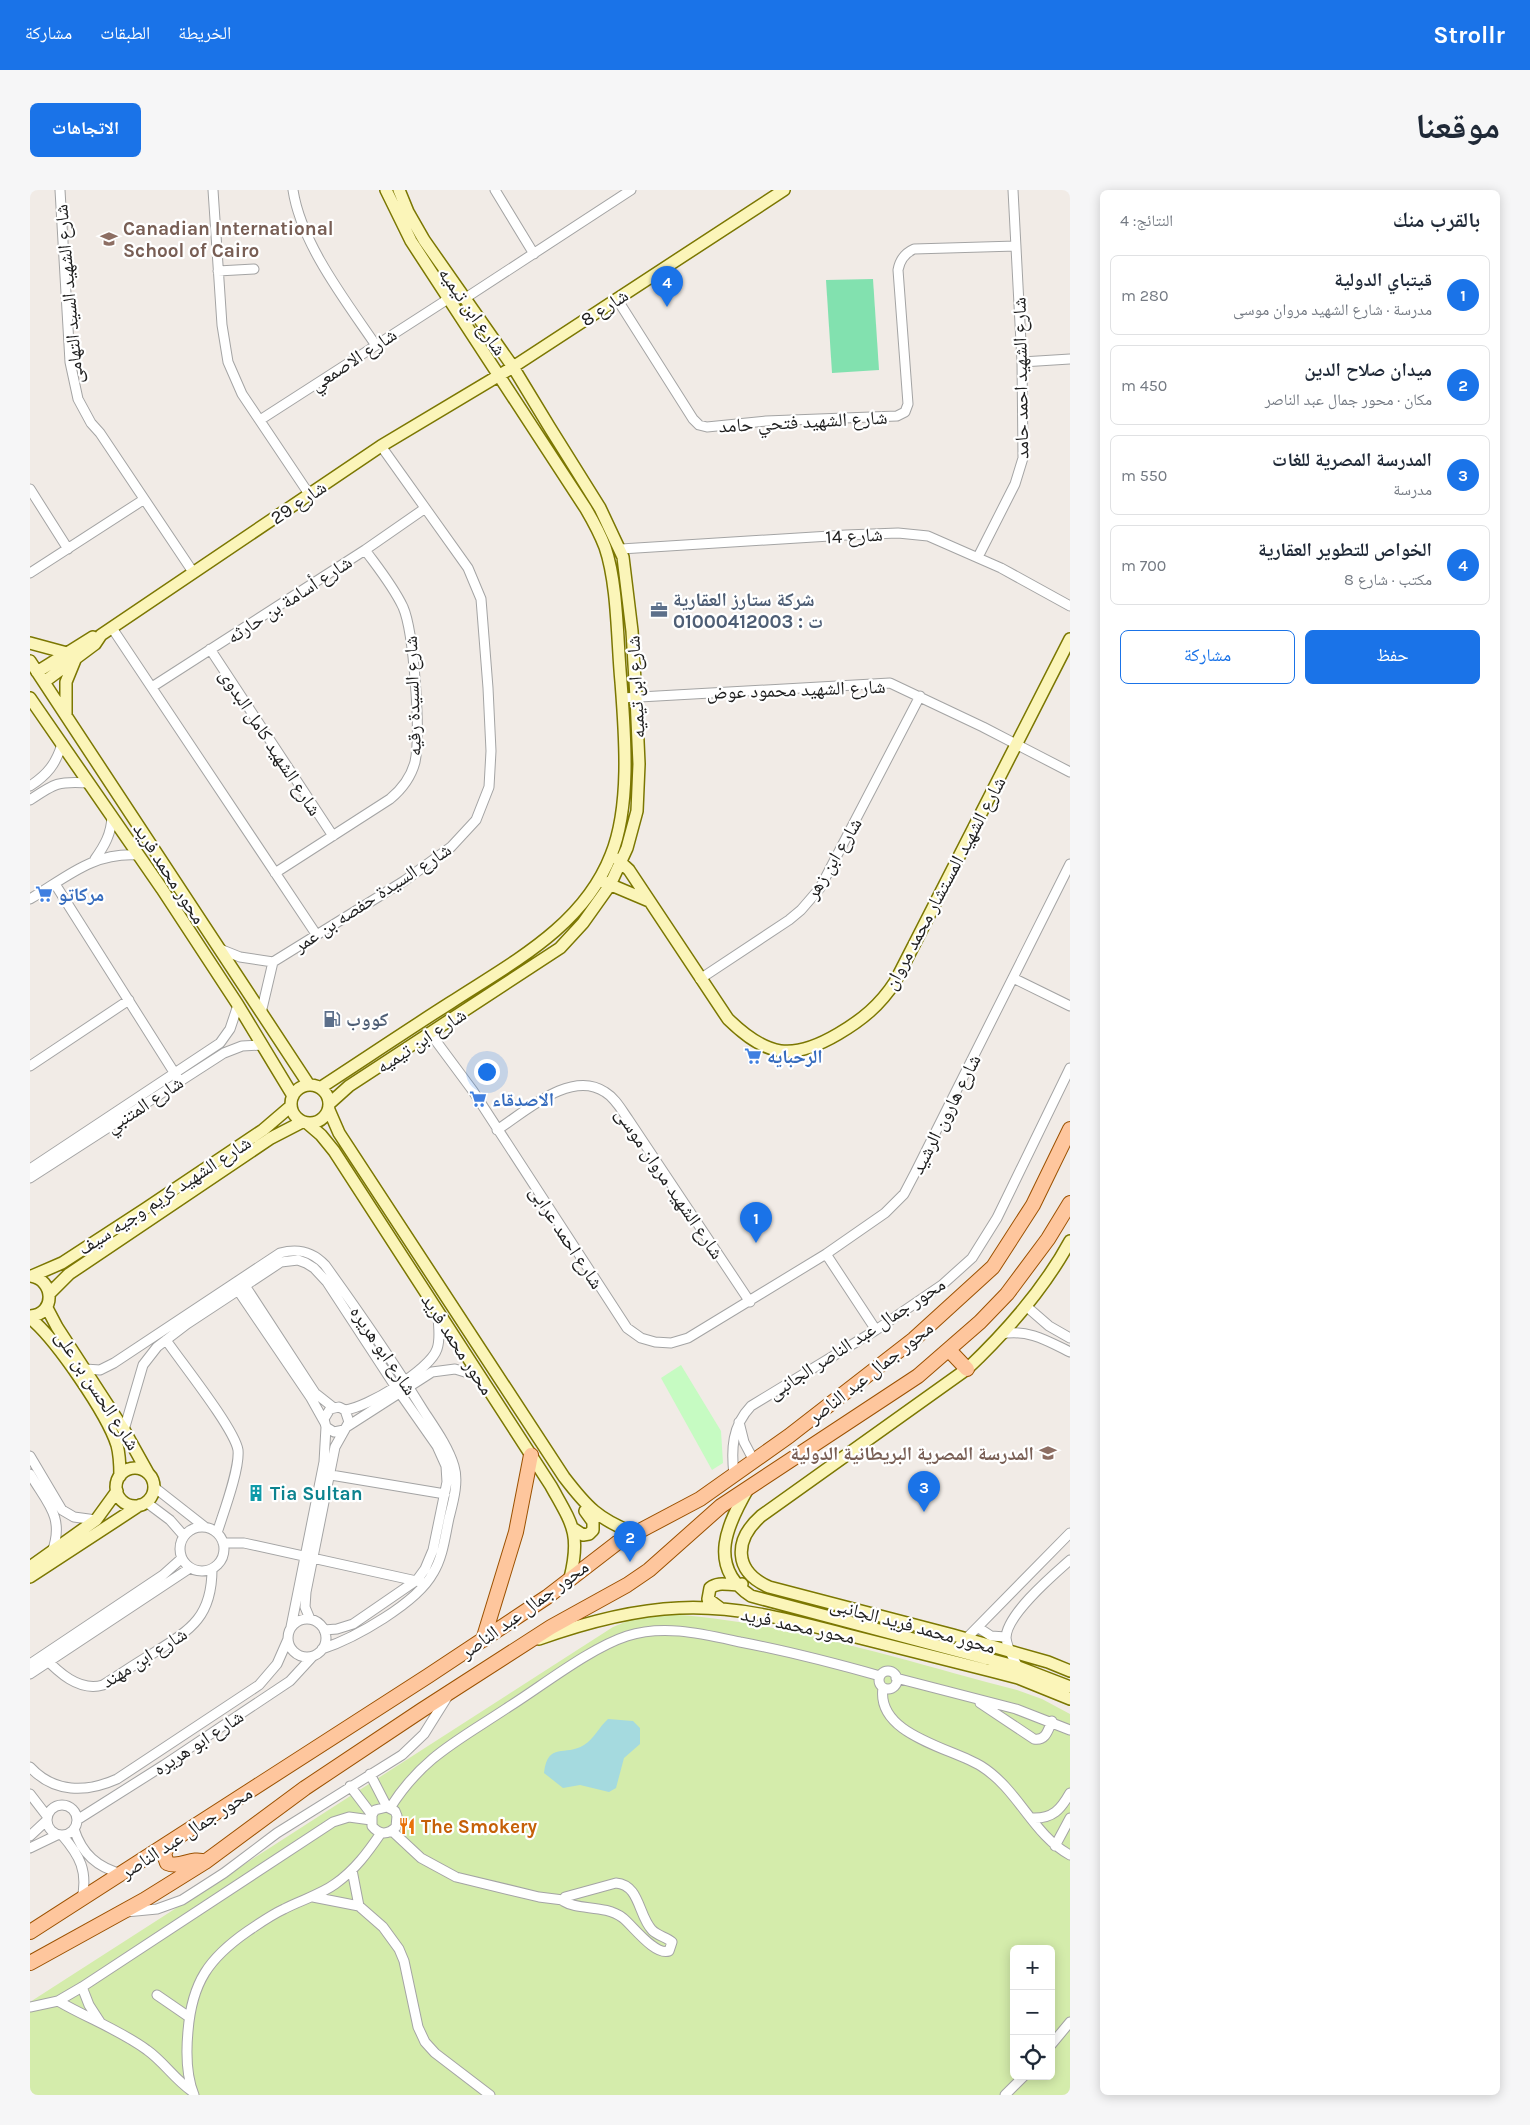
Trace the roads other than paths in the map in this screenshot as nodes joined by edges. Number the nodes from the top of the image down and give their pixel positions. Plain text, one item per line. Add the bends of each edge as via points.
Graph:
1 (60, 190) edge
2 (213, 190) edge
3 (294, 190) edge
4 (386, 190) edge
5 (399, 190) edge
6 (495, 190) edge
7 (631, 190) edge
8 (784, 190) edge
9 (1013, 190) edge
10 (1016, 246) junction
11 (534, 254) junction
12 (254, 270) dead end
13 (218, 271) junction
14 (448, 299) junction
15 (464, 299) junction
16 (617, 299) junction
17 (375, 344) junction
18 (1070, 359) edge
19 (1022, 362) junction
20 (513, 367) junction
21 (500, 375) junction
22 (260, 420) junction
23 (381, 446) junction
24 (30, 489) edge
25 (309, 494) junction
26 (143, 500) junction
27 (424, 509) junction
28 (620, 547) junction
29 (605, 548) junction
30 (68, 549) junction
31 (365, 550) junction
32 (978, 557) junction
33 (624, 565) junction
34 (610, 568) junction
35 (193, 572) junction
36 (30, 573) edge
37 (1070, 606) edge
38 (112, 628) junction
39 (1070, 639) edge
40 (30, 643) edge
41 (210, 649) junction
42 (72, 655) junction
43 (30, 661) edge
44 (41, 678) junction
45 (152, 687) junction
46 (920, 696) junction
47 (636, 697) junction
48 (30, 698) edge
49 (622, 698) junction
50 (66, 716) junction
51 (62, 744) junction
52 (1016, 744) junction
53 (1070, 772) edge
54 (89, 783) junction
55 (33, 784) edge
56 (42, 791) junction
57 (30, 800) edge
58 (112, 816) junction
59 (332, 836) junction
60 (138, 855) junction
61 (611, 855) junction
62 (95, 859) junction
63 (622, 862) junction
64 (1070, 864) edge
65 (275, 873) junction
66 (599, 879) junction
67 (56, 884) junction
68 (610, 885) junction
69 (30, 899) edge
70 (651, 902) junction
71 (316, 934) junction
72 (220, 949) junction
73 (273, 962) junction
74 (1013, 978) junction
75 (700, 979) junction
76 (129, 1000) junction
77 (238, 1005) junction
78 (1070, 1006) edge
79 (262, 1013) junction
80 (430, 1033) junction
81 (263, 1045) junction
82 (30, 1066) edge
83 (1070, 1068) edge
84 (174, 1073) junction
85 (180, 1081) junction
86 (314, 1086) junction
87 (292, 1100) junction
88 (329, 1107) junction
89 (305, 1123) junction
90 (1070, 1129) edge
91 (497, 1130) junction
92 (30, 1168) edge
93 (30, 1178) edge
94 (1070, 1204) edge
95 (1070, 1241) edge
96 (826, 1254) junction
97 (31, 1276) edge
98 (239, 1284) junction
99 (50, 1293) junction
100 (750, 1302) junction
101 (1026, 1306) junction
102 (47, 1308) junction
103 (438, 1314) junction
104 (30, 1317) edge
105 (876, 1330) junction
106 (1060, 1333) junction
107 (1001, 1334) junction
108 (1070, 1338) edge
109 (166, 1340) junction
110 (1054, 1344) junction
111 (949, 1350) junction
112 (1070, 1352) edge
113 (85, 1369) junction
114 (967, 1369) junction
115 (478, 1376) junction
116 (407, 1384) junction
117 (397, 1390) junction
118 (334, 1408) junction
119 (345, 1410) junction
120 (739, 1422) junction
121 (325, 1425) junction
122 (346, 1428) junction
123 (124, 1430) junction
124 (532, 1455) junction
125 (754, 1461) junction
126 (32, 1462) edge
127 (30, 1474) edge
128 (148, 1474) junction
129 (331, 1475) junction
130 (734, 1475) junction
131 (120, 1476) junction
132 (30, 1486) edge
133 (154, 1487) junction
134 (749, 1487) junction
135 (40, 1490) junction
136 (117, 1491) junction
137 (444, 1494) junction
138 (582, 1500) junction
139 (143, 1504) junction
140 (96, 1520) junction
141 (205, 1527) junction
142 (574, 1529) junction
143 (217, 1533) junction
144 (634, 1533) junction
145 (1070, 1533) edge
146 (184, 1536) junction
147 (223, 1543) junction
148 (52, 1552) junction
149 (309, 1557) junction
150 (182, 1558) junction
151 (1070, 1560) edge
152 (30, 1566) edge
153 (190, 1568) junction
154 (212, 1569) junction
155 (30, 1577) edge
156 (570, 1578) junction
157 (416, 1580) junction
158 (756, 1580) junction
159 (426, 1584) junction
160 (738, 1585) junction
161 (720, 1608) junction
162 (310, 1619) junction
163 (291, 1627) junction
164 (979, 1628) junction
165 (324, 1630) junction
166 (1006, 1637) junction
167 (288, 1639) junction
168 (483, 1640) junction
169 (967, 1640) junction
170 (523, 1645) junction
171 (322, 1649) junction
172 (955, 1650) junction
173 (1010, 1652) junction
174 (313, 1656) junction
175 (46, 1659) junction
176 (30, 1664) edge
177 (1018, 1667) junction
178 (1070, 1672) edge
179 (30, 1674) edge
180 (880, 1676) junction
181 (896, 1678) junction
182 (1070, 1687) edge
183 (883, 1688) junction
184 (450, 1693) junction
185 (971, 1698) junction
186 (1070, 1699) edge
187 (1052, 1721) junction
188 (1070, 1730) edge
189 (30, 1767) edge
190 (370, 1774) junction
191 (350, 1786) junction
192 (58, 1787) junction
193 (1070, 1793) edge
194 (30, 1794) edge
195 (58, 1806) junction
196 (388, 1807) junction
197 (371, 1818) junction
198 (1032, 1818) junction
199 (1070, 1818) edge
200 (47, 1819) junction
201 (75, 1824) junction
202 (392, 1831) junction
203 (381, 1833) junction
204 (60, 1835) junction
205 (30, 1836) edge
206 (170, 1842) junction
207 (1055, 1846) junction
208 (30, 1848) edge
209 (1070, 1855) edge
210 (204, 1862) junction
211 (352, 1870) junction
212 (122, 1874) junction
213 (314, 1897) junction
214 (82, 1899) junction
215 (563, 1900) junction
216 (359, 1906) junction
217 (121, 1912) junction
218 (30, 1932) edge
219 (30, 1963) edge
220 (82, 1987) junction
221 (157, 1995) dead end
222 (58, 2001) junction
223 (89, 2005) junction
224 (30, 2007) edge
225 (76, 2012) junction
226 (189, 2017) junction
227 (100, 2022) junction
228 (1070, 2022) edge
229 (1055, 2041) edge
230 (188, 2066) junction
231 (171, 2072) junction
232 (1020, 2080) edge
233 (193, 2094) edge
234 (490, 2095) edge
235 (1005, 2095) edge

1 - 26 street, شارع الشهيد السيد التهامى via 74,386 84,411
2 - 13 street
3 - 17 street via 303,225 313,245
4 - 14 street, شارع ابن تيميه via 404,229
5 - 15 street, شارع ابن تيميه via 424,240
6 - 11 street
7 - 11 street
8 - 16 street, شارع 8
9 - 10 street, شارع الشهيد احمد حامد
10 - 16 street, شارع الشهيد فتحي حامد via 914,249 906,253 898,270 908,404 905,412 897,416 766,421 713,427 699,425
10 - 19 street, شارع الشهيد احمد حامد
11 - 15 street
12 - 13 street
13 - 22 street via 228,362 242,394
14 - 17 street, شارع الاصمعي
14 - 21 street, شارع ابن تيميه
15 - 20 street, شارع ابن تيميه
16 - 20 street, شارع 8
17 - 22 street, شارع الاصمعي
18 - 19 street
19 - 32 street, شارع الشهيد احمد حامد via 1022,467
20 - 21 street, شارع 8
20 - 28 street, شارع ابن تيميه via 600,508
21 - 23 street, شارع 29
21 - 29 street, شارع ابن تيميه via 586,509
22 - 25 street
23 - 25 street, شارع 29
23 - 27 street, شارع السيدة حفصه بن عمر
24 - 30 street
25 - 35 street, شارع 29
26 - 30 street
26 - 35 street, شارع الشهيد السيد التهامى
27 - 31 street, شارع أسامة بن حارثه
27 - 71 street, شارع السيدة حفصه بن عمر via 468,568 481,599 488,688 489,787 476,820 451,847 404,881
28 - 29 street
28 - 32 street, شارع 14 via 898,533 938,538
28 - 33 street, شارع ابن تيميه
29 - 34 street, شارع ابن تيميه
30 - 36 street
31 - 41 street, شارع أسامة بن حارثه
31 - 59 street, شارع السيدة رقيه via 393,588 409,624 417,749 414,764 401,789
32 - 37 street, شارع 14
33 - 34 street
33 - 47 street, شارع ابن تيميه
34 - 49 street, شارع ابن تيميه
35 - 38 street, شارع 29
38 - 42 street, شارع 29 via 94,636
38 - 45 street
39 - 52 street, شارع الشهيد المستشار محمد مروان
40 - 42 street
41 - 45 street, شارع أسامة بن حارثه
41 - 59 street, شارع الشهيد كامل البدوى
42 - 44 street, شارع 29
42 - 50 street via 66,682
43 - 44 street, محور محمد فريد
44 - 50 street, محور محمد فريد
45 - 65 street
46 - 47 street, شارع الشهيد محمود عوض via 890,683 878,682
46 - 52 street, شارع الشهيد محمود عوض
46 - 75 street, شارع ابن زهر via 820,888 789,920
47 - 49 street, شارع الشهيد محمود عوض
47 - 63 street, شارع ابن تيميه via 637,811
48 - 51 street, محور محمد فريد
49 - 61 street, شارع ابن تيميه via 624,782
50 - 72 street, محور محمد فريد
51 - 54 street, محور محمد فريد
51 - 55 street via 54,765
52 - 53 street, شارع الشهيد محمود عوض
52 - 75 street, شارع الشهيد المستشار محمد مروان via 895,982 878,1005 863,1018 814,1048 796,1052 778,1050 760,1044 738,1029 719,1009
54 - 56 street via 59,782
54 - 58 street, محور محمد فريد
55 - 56 street
56 - 57 street
58 - 60 street, محور محمد فريد
58 - 62 street via 107,841
59 - 65 street, شارع السيدة رقيه
60 - 62 street
60 - 77 street, محور محمد فريد
61 - 63 street, شارع الشهيد المستشار محمد مروان
61 - 66 street, شارع ابن تيميه
62 - 67 street
63 - 68 street, شارع ابن تيميه
63 - 70 street, شارع الشهيد المستشار محمد مروان
64 - 74 street, شارع هارون الرشيد
65 - 71 street
66 - 68 street
66 - 86 street, شارع ابن تيميه via 574,914 534,948
67 - 69 street
67 - 76 street
68 - 70 street
68 - 80 street, شارع ابن تيميه via 560,948
70 - 75 street, شارع الشهيد المستشار محمد مروان
71 - 73 street, شارع السيدة حفصه بن عمر
72 - 73 street via 240,957
72 - 79 street, محور محمد فريد
73 - 79 street
74 - 78 street
74 - 96 street, شارع هارون الرشيد via 904,1194 885,1213
76 - 82 street
76 - 84 street
77 - 81 street, محور محمد فريد
77 - 84 street, شارع المتنبي via 230,1029 220,1044
79 - 86 street, محور محمد فريد
80 - 88 street, شارع ابن تيميه via 349,1086
80 - 91 street, شارع احمد عرابى via 460,1072
81 - 85 street, شارع المتنبي via 232,1049
81 - 87 street, محور محمد فريد
83 - 105 street, محور جمال عبد الناصر الجانبى via 979,1249 942,1285
84 - 85 street
84 - 92 street, شارع المتنبي
85 - 93 street, شارع المتنبي
86 - 87 street via 297,1090
86 - 88 street via 327,1094
87 - 89 street via 294,1115
87 - 97 street, شارع الشهيد كريم وجيه سيف via 263,1130 62,1262
88 - 89 street via 323,1119
88 - 138 street, محور محمد فريد via 349,1149 559,1470
89 - 99 street, شارع الشهيد كريم وجيه سيف via 271,1138 69,1274
89 - 103 street, محور محمد فريد via 321,1135 334,1152
90 - 125 main road, محور جمال عبد الناصر via 1033,1205 993,1267 914,1339
91 - 100 street, شارع احمد عرابى via 634,1334 655,1342 679,1342
91 - 100 street, شارع الشهيد مروان موسى via 570,1086 591,1086 605,1092 628,1119
94 - 111 main road, محور جمال عبد الناصر via 1007,1294
95 - 101 street
96 - 100 street, شارع هارون الرشيد
96 - 105 street
97 - 99 street via 44,1281
98 - 109 street, شارع ابو هريره
98 - 113 street, شارع ابو هريره via 114,1363 100,1370
98 - 116 street, شارع ابو هريره via 280,1253 296,1250 312,1254 325,1265
98 - 117 street, شارع ابو هريره via 281,1262 298,1260 314,1268 357,1326
98 - 118 street via 315,1393
98 - 121 street
99 - 102 street
101 - 106 street
101 - 107 street
102 - 104 street
102 - 113 street, شارع الحسن بن على
103 - 115 street, محور محمد فريد
103 - 116 street via 439,1338 434,1356
104 - 131 street, شارع الحسن بن على via 66,1359 108,1425 119,1453
105 - 120 street, محور جمال عبد الناصر الجانبى via 756,1402
106 - 108 street
106 - 110 street
107 - 110 street via 1030,1333
107 - 114 street
109 - 123 street, شارع ابو هريره via 143,1365
109 - 143 street via 223,1421 238,1450
110 - 112 street
111 - 114 main road
111 - 134 main road, محور جمال عبد الناصر via 918,1376
113 - 123 street, شارع الحسن بن على
114 - 158 street via 753,1523 743,1536 740,1548 745,1566
115 - 116 street via 444,1369
115 - 124 street, محور محمد فريد
116 - 117 street
116 - 159 street, شارع ابو هريره via 455,1468 454,1495 439,1560
117 - 119 street via 365,1405
117 - 122 street
117 - 137 street, شارع ابو هريره via 443,1458 447,1474
118 - 119 street
118 - 121 street via 325,1415
119 - 122 street via 349,1418
120 - 125 street via 744,1442
120 - 130 street, محور جمال عبد الناصر الجانبى via 733,1441
121 - 122 street via 334,1432
121 - 149 street via 324,1462
122 - 129 street via 336,1447
123 - 128 street, شارع الحسن بن على
124 - 142 street, محور محمد فريد
124 - 168 main road via 516,1532
125 - 130 main road, محور جمال عبد الناصر
126 - 140 street via 62,1510 74,1517
127 - 135 street
128 - 131 street via 133,1468
128 - 133 street
129 - 137 street
129 - 149 street
130 - 144 main road, محور جمال عبد الناصر via 691,1505
131 - 136 street
132 - 135 street
133 - 139 street
133 - 141 street
134 - 160 street, محور محمد فريد via 730,1522 725,1543 727,1566
134 - 170 main road, محور جمال عبد الناصر via 708,1516 637,1579
135 - 148 street via 58,1523
136 - 139 street via 128,1504
136 - 140 street
137 - 157 street, شارع ابو هريره via 433,1550
138 - 142 street via 594,1528 586,1535
138 - 144 street, محور محمد فريد via 604,1520
139 - 146 street via 170,1520
139 - 155 street
140 - 148 street
141 - 143 street
141 - 146 street via 193,1529
142 - 156 street, محور محمد فريد via 576,1550
143 - 147 street
144 - 156 main road, محور جمال عبد الناصر
145 - 164 street
146 - 150 street via 180,1546
147 - 149 street via 244,1543
147 - 154 street via 222,1558
148 - 152 street
149 - 157 street
149 - 162 street via 305,1601
149 - 163 street
150 - 153 street
150 - 175 street
151 - 166 street via 1020,1610
153 - 154 street
153 - 175 street
154 - 175 street, شارع ابن مهند via 207,1606 192,1628 103,1685 86,1686 76,1682
156 - 168 main road, محور جمال عبد الناصر
157 - 159 street
157 - 165 street, شارع ابو هريره via 348,1626
158 - 160 street
158 - 169 street, محور محمد فريد الجانبى via 770,1587
159 - 171 street, شارع ابو هريره via 411,1598 358,1633
160 - 161 street via 718,1583 710,1588 708,1600
160 - 172 street, محور محمد فريد via 751,1596 764,1601
161 - 170 street, محور محمد فريد via 674,1608 627,1614 584,1624
161 - 186 street, محور محمد فريد via 787,1620 982,1668 1018,1678
162 - 163 street via 299,1620
162 - 165 street
163 - 167 street
164 - 166 street via 991,1636
164 - 169 street
165 - 171 street via 326,1640
166 - 173 street
167 - 174 street via 296,1654
167 - 192 street, شارع ابو هريره via 277,1664 258,1685 126,1775 88,1788
168 - 206 main road, محور جمال عبد الناصر
169 - 172 street
169 - 173 street, محور محمد فريد الجانبى
170 - 184 main road, محور جمال عبد الناصر
171 - 174 street
172 - 177 street, محور محمد فريد
173 - 177 street
173 - 178 street, محور محمد فريد الجانبى via 1048,1662
174 - 201 street, شارع ابو هريره via 290,1681
175 - 176 street
175 - 179 street
177 - 182 street, محور محمد فريد
180 - 181 street via 889,1671
180 - 183 street via 879,1683
180 - 196 street via 786,1651 698,1633 664,1630 636,1634 599,1649 439,1753 409,1780
181 - 183 street via 893,1687
181 - 185 street
183 - 198 street via 889,1713 905,1731 984,1767
184 - 190 street via 416,1744
184 - 210 main road, محور جمال عبد الناصر via 305,1788
185 - 187 street
185 - 187 street via 1034,1739 1045,1737
187 - 188 street
189 - 192 street
190 - 191 street
190 - 196 street
191 - 197 street
191 - 217 street via 182,1900 157,1909
192 - 195 street
193 - 198 street via 1062,1807 1052,1815
194 - 200 street
195 - 200 street via 53,1808
195 - 201 street via 72,1809
196 - 197 street via 375,1810
196 - 202 street via 397,1816 396,1827
197 - 203 street
197 - 220 street via 349,1817 333,1822
198 - 207 street
199 - 207 street
200 - 204 street via 50,1829
200 - 205 street
201 - 204 street
201 - 212 street via 90,1858 102,1867
202 - 203 street
202 - 215 street via 421,1858 456,1877
203 - 211 street
204 - 208 street
204 - 214 street via 83,1865
206 - 210 main road via 164,1854 167,1863
206 - 212 main road, محور جمال عبد الناصر
207 - 209 street
210 - 217 main road, محور جمال عبد الناصر
211 - 213 street
211 - 216 street
212 - 214 main road, محور جمال عبد الناصر
213 - 216 street
213 - 226 street via 272,1915 222,1950 198,1982
214 - 218 main road, محور جمال عبد الناصر
215 - 215 street via 616,1914 658,1950 665,1953 671,1948 670,1940 649,1927 633,1892 623,1884 608,1884
216 - 234 street via 383,1927 399,1949 408,1974 418,2027 425,2042
217 - 219 main road, محور جمال عبد الناصر
220 - 222 street
220 - 223 street
221 - 226 street
222 - 224 street
222 - 225 street
223 - 225 street
223 - 227 street
225 - 227 street
226 - 230 street
227 - 231 street via 144,2048
228 - 229 street
230 - 231 street
230 - 233 street
231 - 233 street
232 - 235 street

